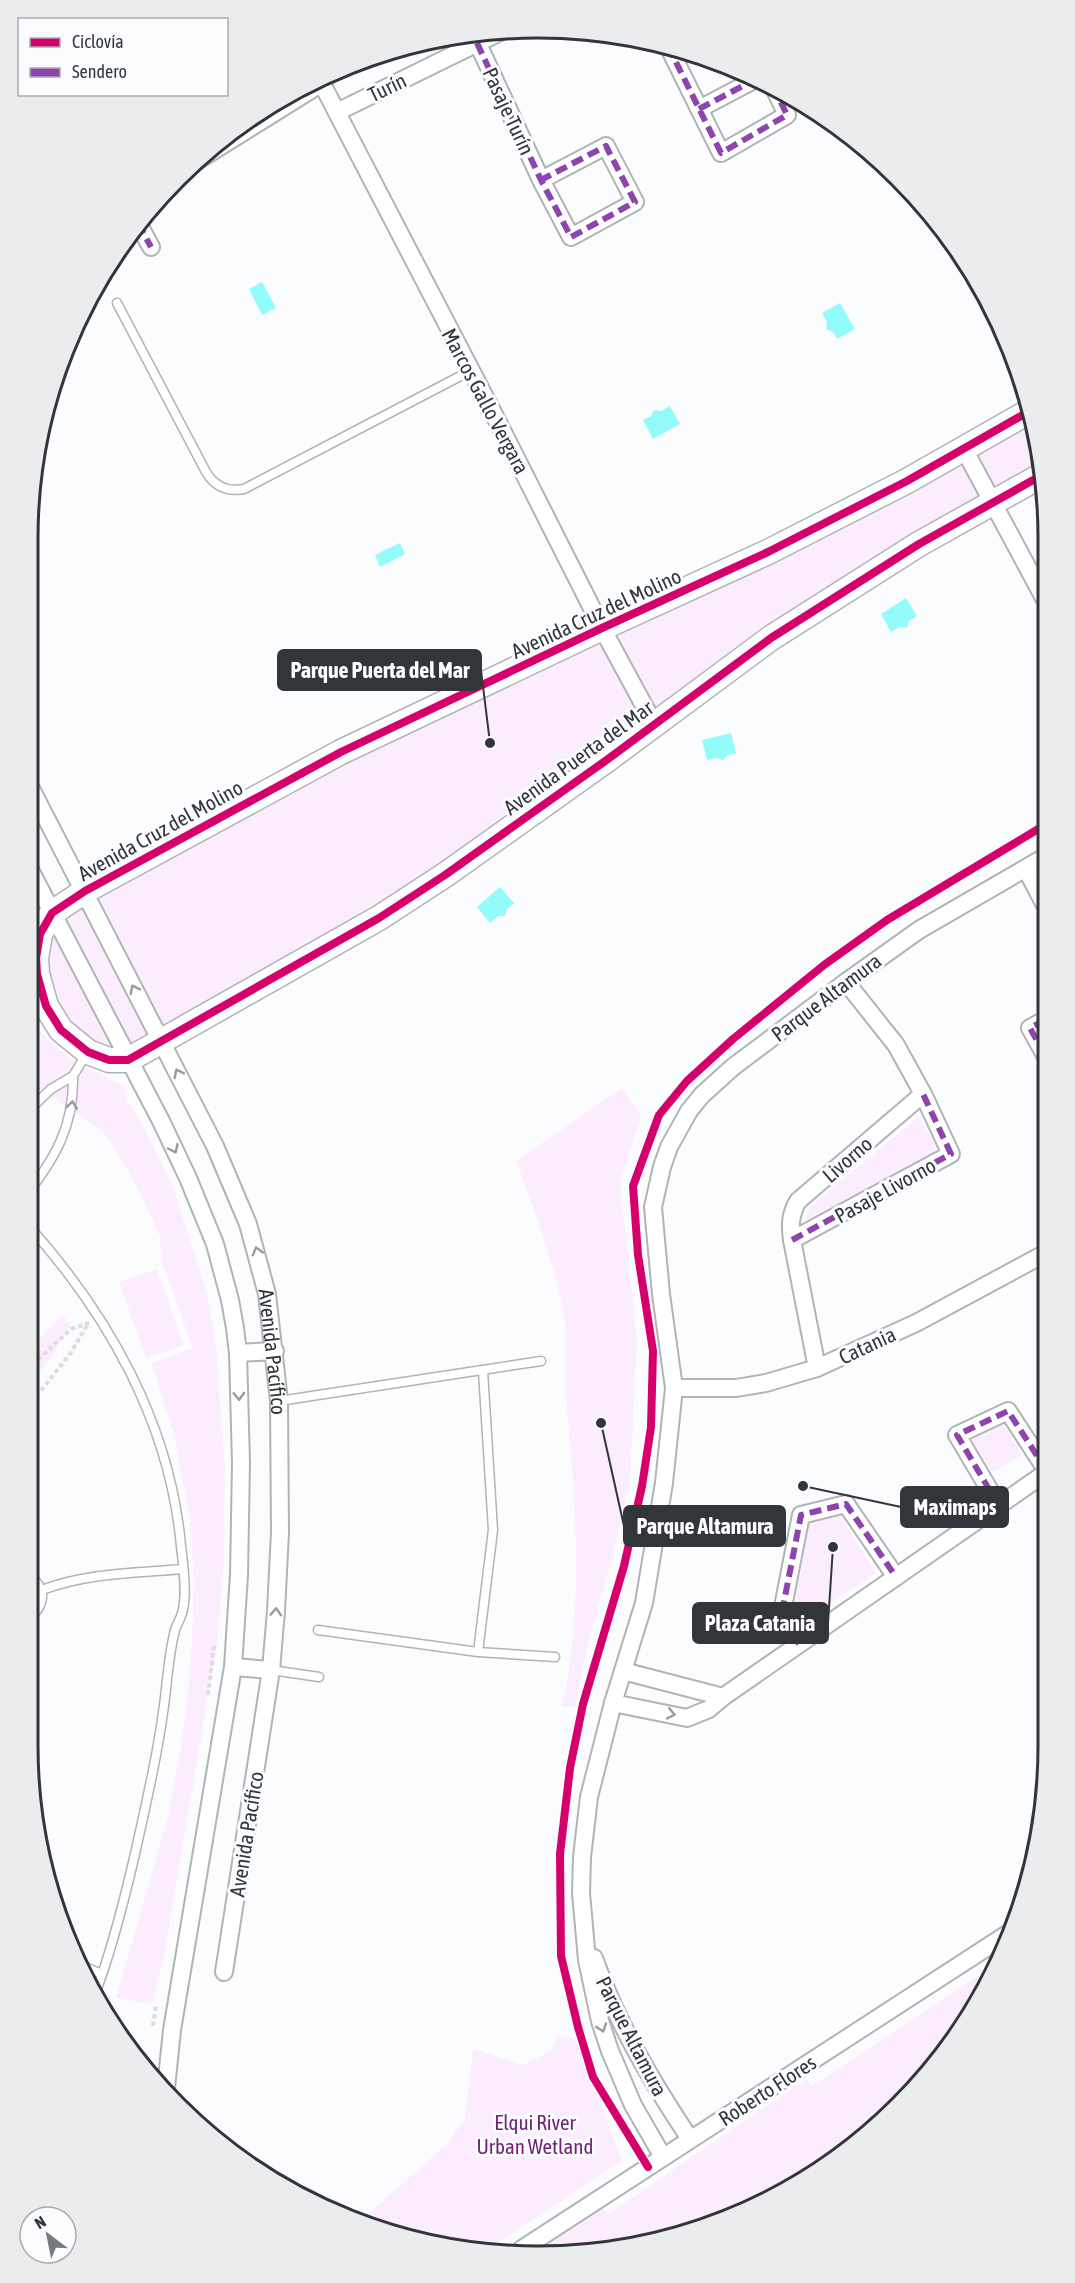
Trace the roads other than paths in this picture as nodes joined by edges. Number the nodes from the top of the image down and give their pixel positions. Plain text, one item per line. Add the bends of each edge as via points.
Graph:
1 (477, 42) edge
2 (466, 43) edge
3 (673, 57) edge
4 (747, 84) edge
5 (324, 86) edge
6 (780, 100) edge
7 (699, 108) junction
8 (337, 112) junction
9 (541, 180) junction
10 (142, 231) edge
11 (151, 247) dead end
12 (117, 303) dead end
13 (470, 371) junction
14 (1022, 416) edge
15 (964, 449) junction
16 (1034, 480) edge
17 (992, 502) junction
18 (1038, 587) edge
19 (602, 628) junction
20 (654, 724) junction
21 (38, 802) edge
22 (1038, 861) edge
23 (1026, 869) junction
24 (38, 887) edge
25 (85, 891) junction
26 (1038, 892) edge
27 (52, 913) junction
28 (38, 945) edge
29 (38, 977) edge
30 (846, 982) junction
31 (1038, 1024) edge
32 (161, 1041) junction
33 (1038, 1043) edge
34 (87, 1052) junction
35 (128, 1060) junction
36 (73, 1077) junction
37 (923, 1094) junction
38 (38, 1100) edge
39 (38, 1179) edge
40 (38, 1237) edge
41 (792, 1240) junction
42 (1038, 1257) edge
43 (275, 1352) junction
44 (238, 1353) junction
45 (542, 1361) dead end
46 (818, 1368) junction
47 (483, 1371) junction
48 (674, 1388) junction
49 (279, 1401) junction
50 (1038, 1458) edge
51 (1038, 1478) edge
52 (999, 1506) junction
53 (183, 1569) junction
54 (896, 1577) junction
55 (38, 1585) edge
56 (42, 1590) junction
57 (38, 1611) edge
58 (318, 1630) dead end
59 (799, 1644) junction
60 (478, 1652) junction
61 (555, 1657) dead end
62 (233, 1667) junction
63 (271, 1670) junction
64 (623, 1671) junction
65 (319, 1677) dead end
66 (723, 1697) junction
67 (613, 1703) junction
68 (583, 1929) junction
69 (997, 1942) edge
70 (90, 1969) edge
71 (224, 1971) dead end
72 (102, 1974) junction
73 (98, 1985) edge
74 (167, 2080) edge
75 (690, 2139) junction
76 (663, 2157) junction
77 (528, 2245) edge

1 - 9 street, Pasaje Turín
2 - 8 street, Turín
3 - 7 street
4 - 7 street
5 - 8 street, Marcos Gallo Vergara
6 - 7 street via 787,115 721,153
8 - 13 street, Marcos Gallo Vergara
9 - 9 street, Pasaje Turín via 571,237 636,202 606,146
10 - 11 street
12 - 13 lane via 206,472 214,483 228,489 244,489
13 - 19 street, Marcos Gallo Vergara
14 - 15 street, Avenida Cruz del Molino
15 - 17 street
15 - 19 street, Avenida Cruz del Molino via 850,512
16 - 17 street, Avenida Puerta del Mar
17 - 18 street
17 - 20 street, Avenida Puerta del Mar via 798,620
19 - 20 street, Marcos Gallo Vergara
19 - 25 street, Avenida Cruz del Molino via 341,752
20 - 32 street, Avenida Puerta del Mar via 380,918
21 - 25 street, Avenida Pacífico
22 - 23 street, Parque Altamura
23 - 26 street
23 - 30 street, Parque Altamura via 919,930
24 - 27 street, Avenida Pacífico
25 - 27 street, Avenida Cruz del Molino
32 -> 25 street, Avenida Pacífico
27 - 28 street
27 - 35 street, Avenida Pacífico
29 - 34 street via 57,1025
30 - 37 street via 885,1030
30 - 48 street, Parque Altamura via 717,1080 689,1111 669,1147 653,1207
31 - 33 street via 1030,1029
32 - 35 street, Avenida Puerta del Mar
43 -> 32 street, Avenida Pacífico via 267,1294 248,1224 215,1146
34 - 35 street via 110,1060
34 - 36 lane
35 -> 44 street, Avenida Pacífico via 161,1121 215,1244 230,1300
36 - 38 lane
39 -> 36 lane via 66,1133
37 - 41 street, Livorno via 798,1202 790,1222
37 - 41 street, Pasaje Livorno via 951,1154
40 - 53 lane via 98,1314 125,1359 152,1421 168,1472
41 - 46 street, Livorno
42 - 46 street, Catania via 916,1323
43 - 44 street
43 - 49 street, Avenida Pacífico
44 -> 62 street, Avenida Pacífico via 240,1524
45 - 47 lane
46 - 48 street, Catania via 746,1386
47 - 49 lane
47 - 60 lane via 493,1530
48 - 64 street, Parque Altamura via 664,1483 644,1603
63 -> 49 street, Avenida Pacífico via 280,1532
50 - 52 street via 1008,1411 957,1435
51 - 52 street
52 - 54 street
53 - 56 lane via 99,1575
53 - 72 lane via 183,1609 175,1631 162,1730 130,1881
54 - 59 street
54 - 59 street via 846,1504 801,1515 782,1612
55 - 56 lane
56 - 57 lane
58 - 60 lane
59 - 66 street
60 - 61 lane
62 - 63 street
62 - 74 street, Avenida Pacífico via 175,2009
63 - 65 lane
63 - 71 street, Avenida Pacífico
64 - 66 street
64 - 67 street, Parque Altamura
67 -> 66 street via 687,1718 709,1709
67 - 68 street, Parque Altamura via 585,1821
68 - 75 street, Parque Altamura via 633,2044
68 -> 76 street, Parque Altamura via 592,1990 610,2051 633,2105
69 - 75 street, Roberto Flores
70 - 72 lane
72 - 73 lane
75 - 76 street, Roberto Flores
76 - 77 street, Roberto Flores

